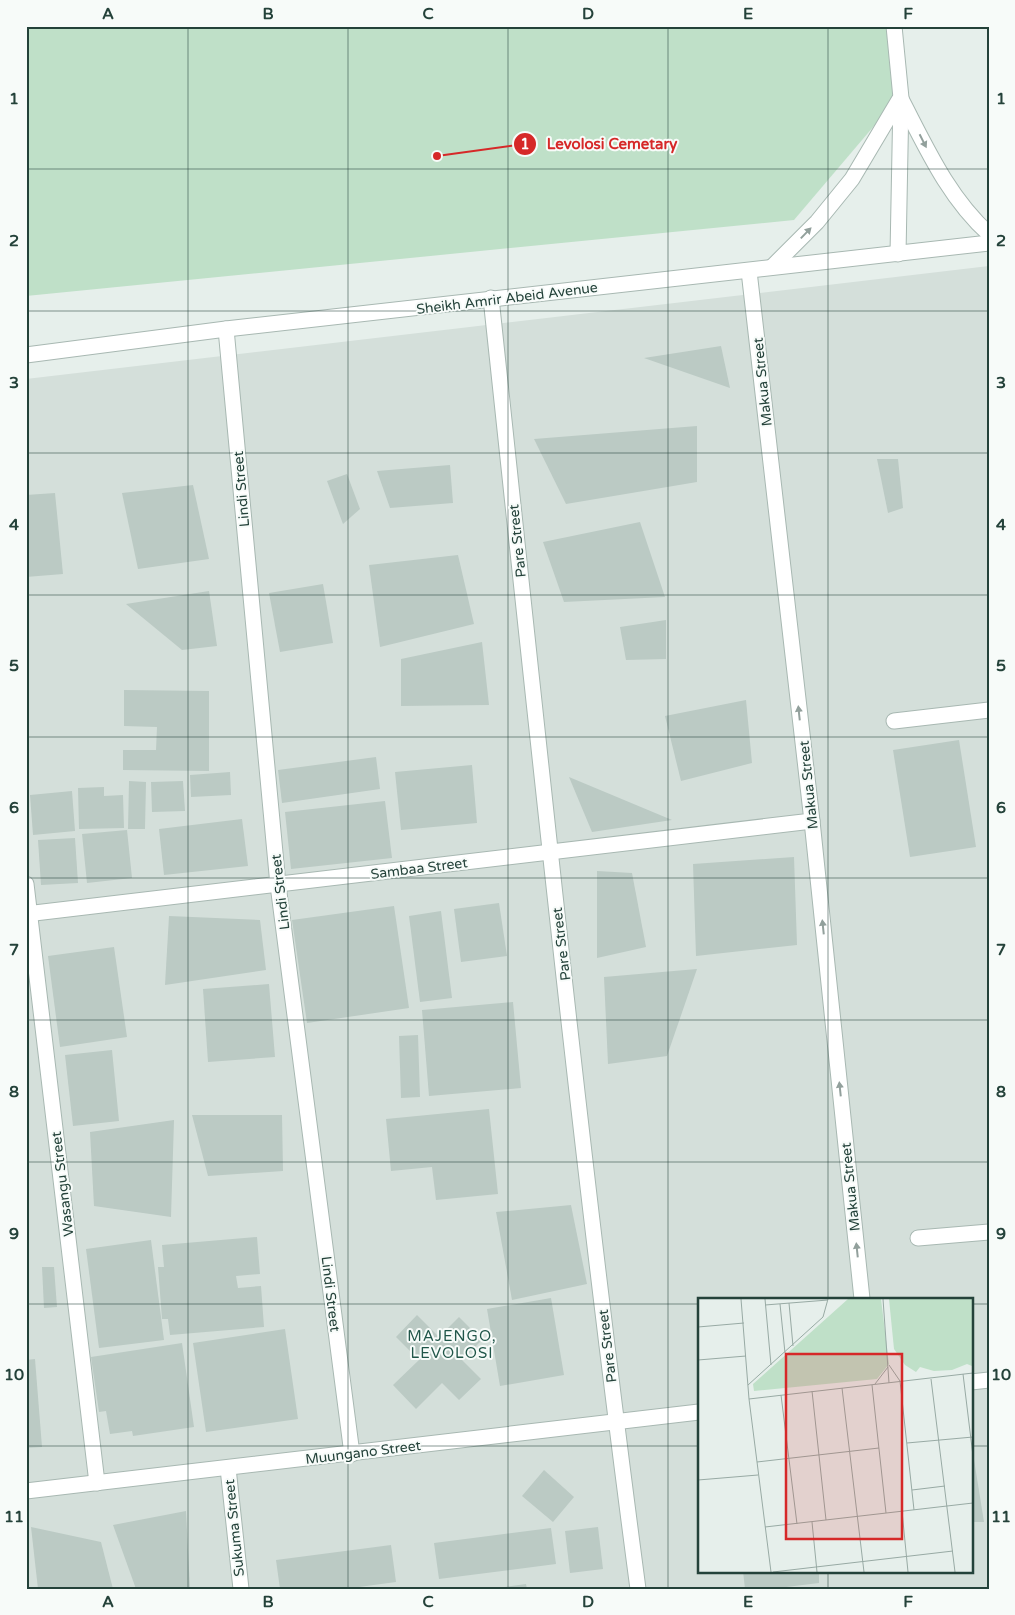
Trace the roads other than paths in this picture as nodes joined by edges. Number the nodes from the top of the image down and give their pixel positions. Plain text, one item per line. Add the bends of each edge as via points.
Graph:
1 (894, 26) edge
2 (901, 98) junction
3 (989, 234) edge
4 (989, 243) edge
5 (898, 254) junction
6 (772, 267) junction
7 (749, 271) junction
8 (491, 298) junction
9 (226, 329) junction
10 (26, 355) edge
11 (989, 710) edge
12 (894, 721) dead end
13 (812, 821) junction
14 (550, 852) junction
15 (26, 884) edge
16 (278, 885) junction
17 (28, 914) edge
18 (989, 1232) edge
19 (918, 1238) dead end
20 (862, 1298) edge
21 (989, 1380) edge
22 (972, 1382) edge
23 (698, 1412) edge
24 (616, 1421) junction
25 (352, 1454) junction
26 (228, 1468) junction
27 (97, 1483) junction
28 (26, 1491) edge
29 (241, 1589) edge
30 (638, 1589) edge

1 - 2 street
2 -> 3 street via 948,187 970,218
2 - 5 street
6 -> 2 street via 817,222 852,179
4 - 5 street, Sheikh Amrir Abeid Avenue
5 - 6 street, Sheikh Amrir Abeid Avenue
6 - 7 street, Sheikh Amrir Abeid Avenue
7 - 8 street, Sheikh Amrir Abeid Avenue
13 -> 7 street, Makua Street
8 - 9 street, Sheikh Amrir Abeid Avenue
8 - 14 street, Pare Street
9 - 10 street, Sheikh Amrir Abeid Avenue
9 - 16 street, Lindi Street
11 - 12 street
13 - 14 street, Sambaa Street
20 -> 13 street, Makua Street
14 - 16 street, Sambaa Street
14 - 24 street, Pare Street
15 - 17 street, Wasangu Street
16 - 17 street, Sambaa Street
16 - 25 street, Lindi Street
17 - 27 street, Wasangu Street
18 - 19 street
21 - 22 street
23 - 24 street, Muungano Street
24 - 25 street, Muungano Street
24 - 30 street, Pare Street
25 - 26 street, Muungano Street
26 - 27 street, Muungano Street
26 - 29 street, Sukuma Street
27 - 28 street, Muungano Street

